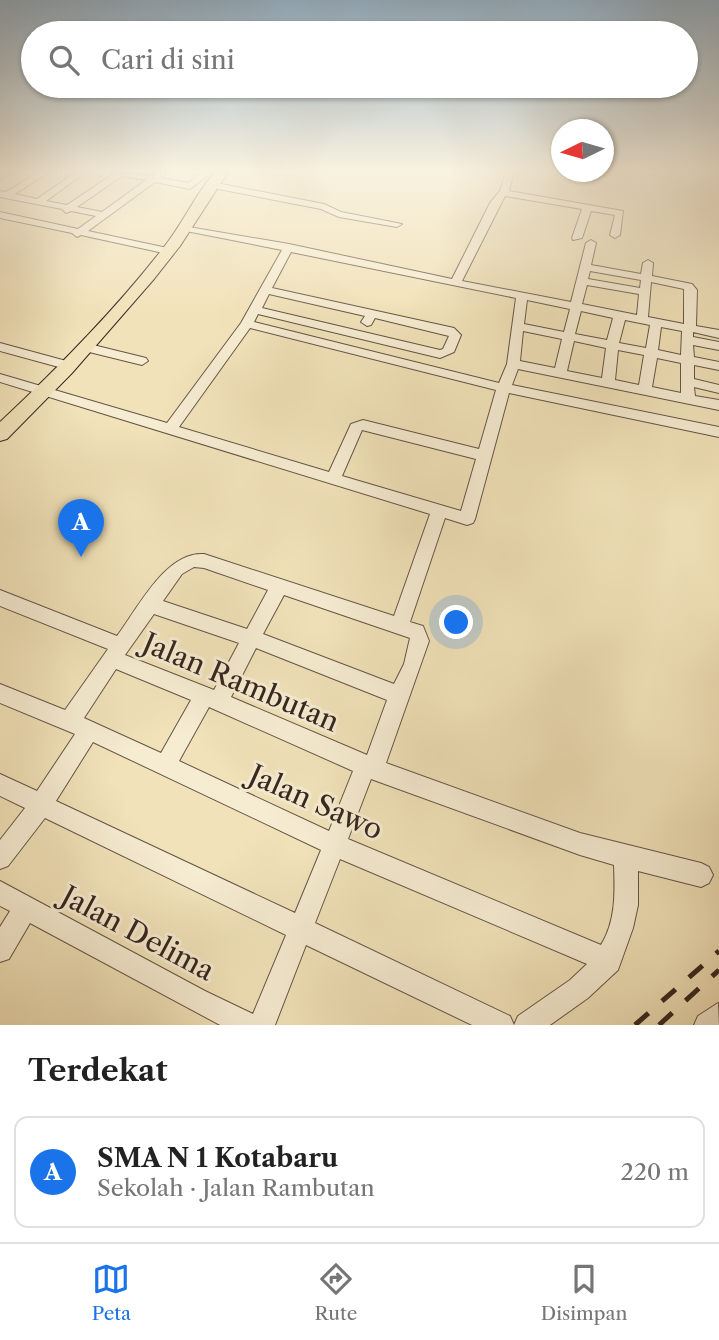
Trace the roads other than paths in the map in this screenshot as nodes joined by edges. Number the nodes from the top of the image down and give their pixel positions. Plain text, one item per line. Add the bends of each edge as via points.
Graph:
1 (14, 220) edge
2 (52, 220) edge
3 (97, 220) edge
4 (190, 220) edge
5 (370, 220) edge
6 (487, 220) edge
7 (583, 220) edge
8 (619, 220) edge
9 (397, 224) dead end
10 (43, 226) junction
11 (186, 228) junction
12 (78, 234) junction
13 (615, 235) dead end
14 (577, 238) dead end
15 (591, 243) dead end
16 (289, 247) junction
17 (167, 253) junction
18 (648, 263) dead end
19 (586, 267) junction
20 (646, 278) junction
21 (583, 281) junction
22 (456, 282) junction
23 (267, 290) junction
24 (644, 292) junction
25 (522, 296) junction
26 (578, 306) junction
27 (255, 310) junction
28 (372, 314) junction
29 (620, 315) junction
30 (642, 319) junction
31 (656, 322) junction
32 (247, 324) junction
33 (519, 327) junction
34 (359, 333) junction
35 (687, 334) junction
36 (719, 334) edge
37 (569, 337) junction
38 (612, 345) junction
39 (719, 346) edge
40 (0, 347) edge
41 (85, 347) junction
42 (348, 347) junction
43 (650, 353) junction
44 (688, 360) junction
45 (142, 361) dead end
46 (513, 363) junction
47 (66, 365) junction
48 (719, 366) edge
49 (560, 373) junction
50 (0, 378) edge
51 (688, 382) junction
52 (608, 383) junction
53 (504, 388) junction
54 (719, 388) edge
55 (44, 391) junction
56 (650, 391) junction
57 (688, 398) junction
58 (719, 405) edge
59 (652, 417) junction
60 (171, 428) junction
61 (2, 429) edge
62 (719, 432) edge
63 (484, 456) junction
64 (334, 478) junction
65 (439, 512) junction
66 (280, 585) junction
67 (0, 598) edge
68 (152, 605) junction
69 (400, 625) junction
70 (252, 639) junction
71 (116, 652) junction
72 (0, 693) edge
73 (398, 695) junction
74 (212, 698) junction
75 (79, 726) junction
76 (165, 766) junction
77 (370, 767) junction
78 (0, 785) edge
79 (41, 805) junction
80 (332, 844) junction
81 (626, 857) junction
82 (0, 858) edge
83 (701, 875) dead end
84 (0, 893) edge
85 (25, 909) junction
86 (300, 931) junction
87 (0, 950) edge
88 (609, 961) junction
89 (719, 1016) edge
90 (248, 1025) edge
91 (262, 1025) edge
92 (501, 1025) edge
93 (527, 1025) edge
94 (707, 1025) edge

1 - 10 street
2 - 10 street
3 - 12 street
4 - 11 highway
5 - 9 street
6 - 22 street
7 - 14 street
8 - 13 street
10 - 12 street
11 - 16 street
11 - 17 highway
12 - 17 street
15 - 19 street
16 - 22 street
16 - 23 street
17 - 41 highway
18 - 20 street
19 - 20 street
19 - 21 street
20 - 24 street
20 - 35 street via 690,288
21 - 24 street
21 - 26 street
22 - 25 street
23 - 27 street
23 - 28 street
24 - 30 street
25 - 26 street
25 - 33 street
26 - 29 street
26 - 37 street
27 - 32 street
27 - 34 street
28 - 34 street
28 - 34 street via 450,331 455,338 448,352 440,354
29 - 30 street
29 - 38 street
30 - 31 street
31 - 35 street
31 - 43 street
32 - 42 street
32 - 60 street
33 - 37 street
33 - 46 street
34 - 42 street
35 - 36 street
35 - 39 street
35 - 44 street
37 - 38 street
37 - 49 street
38 - 43 street
38 - 52 street
40 - 47 street
41 - 45 street
41 - 47 highway
42 - 53 street
43 - 44 street
43 - 56 street
44 - 48 street
44 - 51 street
46 - 49 street
46 - 53 street
47 - 55 highway
49 - 52 street
50 - 55 street
51 - 54 street
51 - 57 street
52 - 56 street
53 - 59 street
53 - 63 street
55 - 60 street
55 - 61 highway
56 - 57 street
56 - 59 street
57 - 58 street
59 - 62 street
60 - 64 street
63 - 64 street via 363,425 356,428
63 - 65 street via 467,519
64 - 65 street
65 - 69 street
66 - 68 street via 192,560 176,569
66 - 69 street
66 - 70 street
67 - 71 street, Jalan Rambutan
68 - 70 street
68 - 71 street
69 - 73 street via 417,632 420,641
70 - 73 street
70 - 74 street
71 - 74 street, Jalan Rambutan
71 - 75 street
72 - 75 street, Jalan Sawo
73 - 77 street
74 - 76 street
74 - 77 street, Jalan Rambutan
75 - 76 street, Jalan Sawo
75 - 79 street
76 - 80 street, Jalan Sawo
77 - 80 street
77 - 81 street, Jalan Rambutan
78 - 79 street
79 - 82 street
79 - 86 street
80 - 86 street
80 - 88 street, Jalan Sawo
81 - 83 street, Jalan Rambutan
81 - 88 street via 627,902
84 - 85 street, Jalan Delima
85 - 87 street
85 - 90 street, Jalan Delima
86 - 91 street
86 - 92 street
88 - 93 street via 592,981
89 - 94 street

